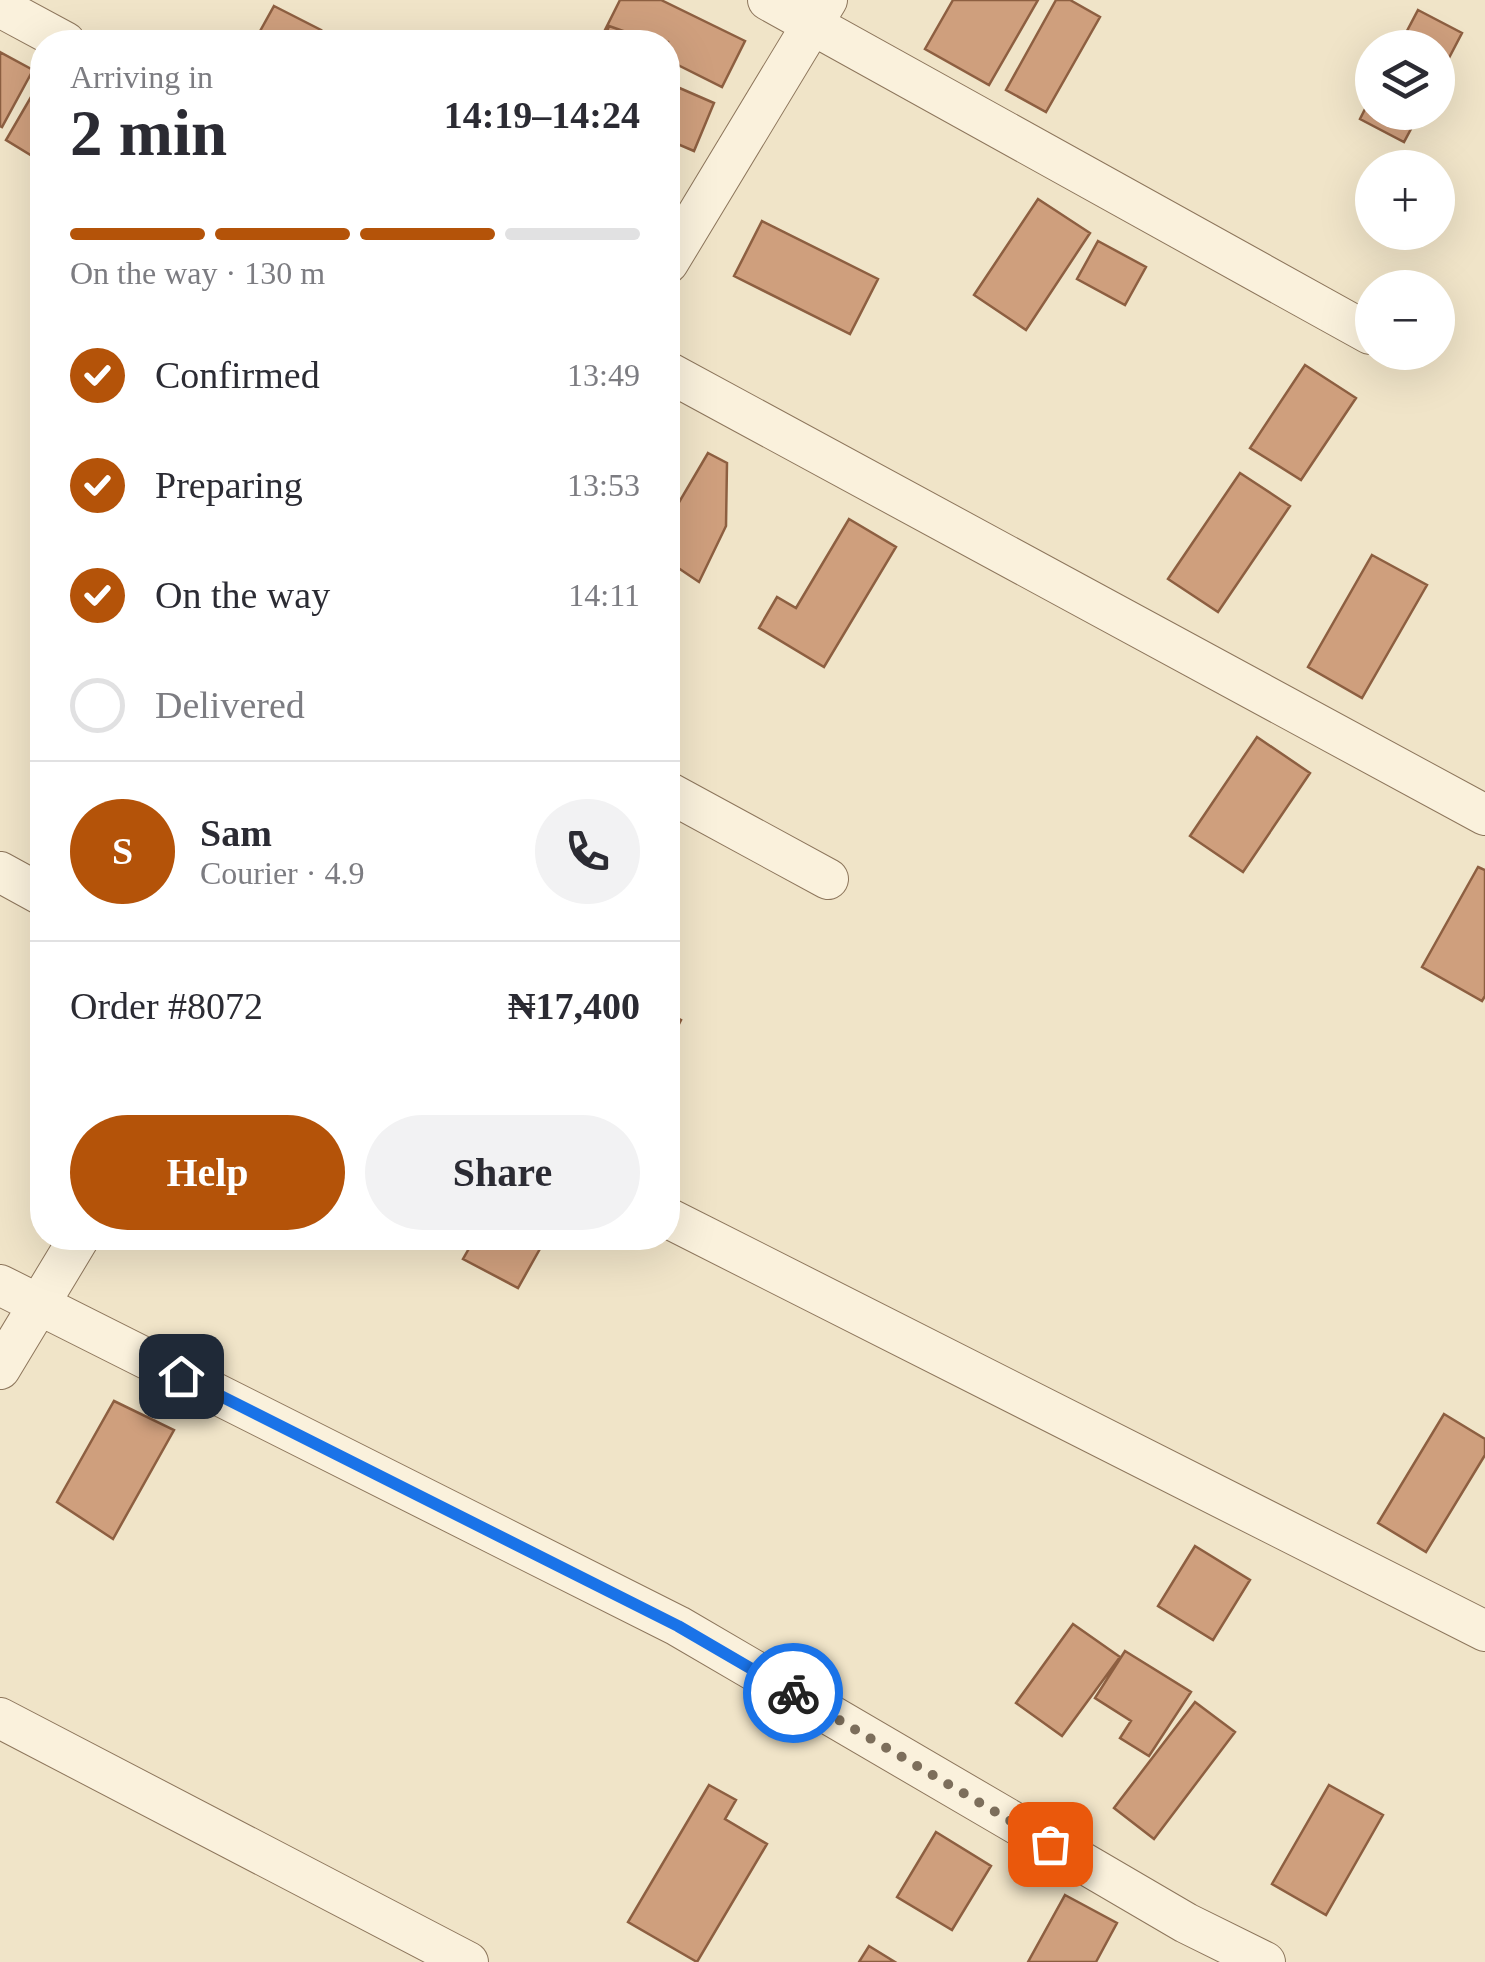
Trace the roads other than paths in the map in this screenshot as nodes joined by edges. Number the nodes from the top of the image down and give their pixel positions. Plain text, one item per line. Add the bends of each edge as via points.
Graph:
1 (768, 0) edge
2 (0, 6) edge
3 (819, 12) edge
4 (44, 30) edge
5 (680, 243) edge
6 (1355, 325) edge
7 (680, 379) edge
8 (680, 799) edge
9 (1485, 815) edge
10 (0, 872) edge
11 (828, 879) dead end
12 (30, 888) edge
13 (680, 1224) edge
14 (72, 1250) edge
15 (0, 1285) edge
16 (38, 1304) junction
17 (0, 1369) edge
18 (1485, 1631) edge
19 (0, 1718) edge
20 (468, 1962) edge
21 (1264, 1962) edge

1 - 3 street
2 - 4 street
3 - 5 street
3 - 6 street
7 - 9 street
8 - 11 street
10 - 12 street
13 - 18 street
14 - 16 street
15 - 16 street
16 - 17 street
16 - 21 street via 678,1626
19 - 20 street

